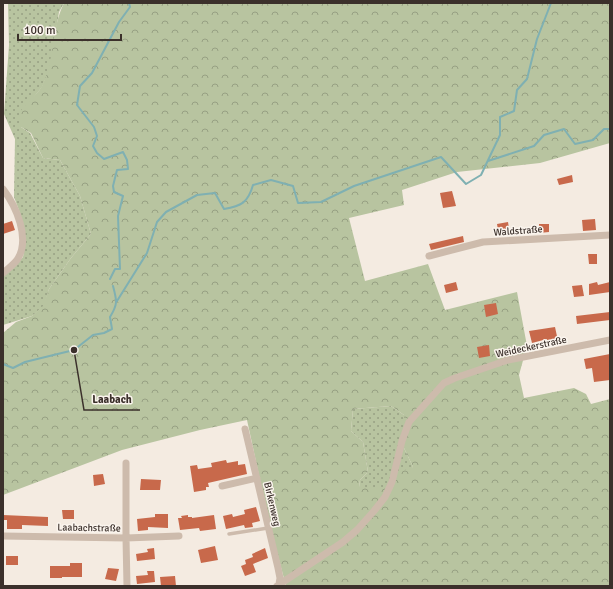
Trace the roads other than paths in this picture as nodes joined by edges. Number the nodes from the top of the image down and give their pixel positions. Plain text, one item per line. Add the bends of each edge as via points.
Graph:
1 (3, 189) edge
2 (610, 235) edge
3 (429, 256) dead end
4 (3, 273) edge
5 (610, 340) edge
6 (245, 429) dead end
7 (126, 463) dead end
8 (256, 478) junction
9 (222, 486) dead end
10 (268, 528) junction
11 (229, 534) dead end
12 (3, 536) edge
13 (179, 536) dead end
14 (126, 538) junction
15 (278, 585) edge
16 (127, 586) edge

1 - 4 street via 16,210 22,230 18,259
2 - 3 street, Waldstraße via 483,242
5 - 15 street, Weideckerstraße via 508,360 444,383 409,422 392,482 374,511 343,542
6 - 8 street, Birkenweg
7 - 14 street
8 - 9 street
8 - 10 street, Birkenweg
10 - 11 lane
10 - 15 street, Birkenweg via 280,578
12 - 14 street, Laabachstraße
13 - 14 street
14 - 16 street, Laabachstraße

